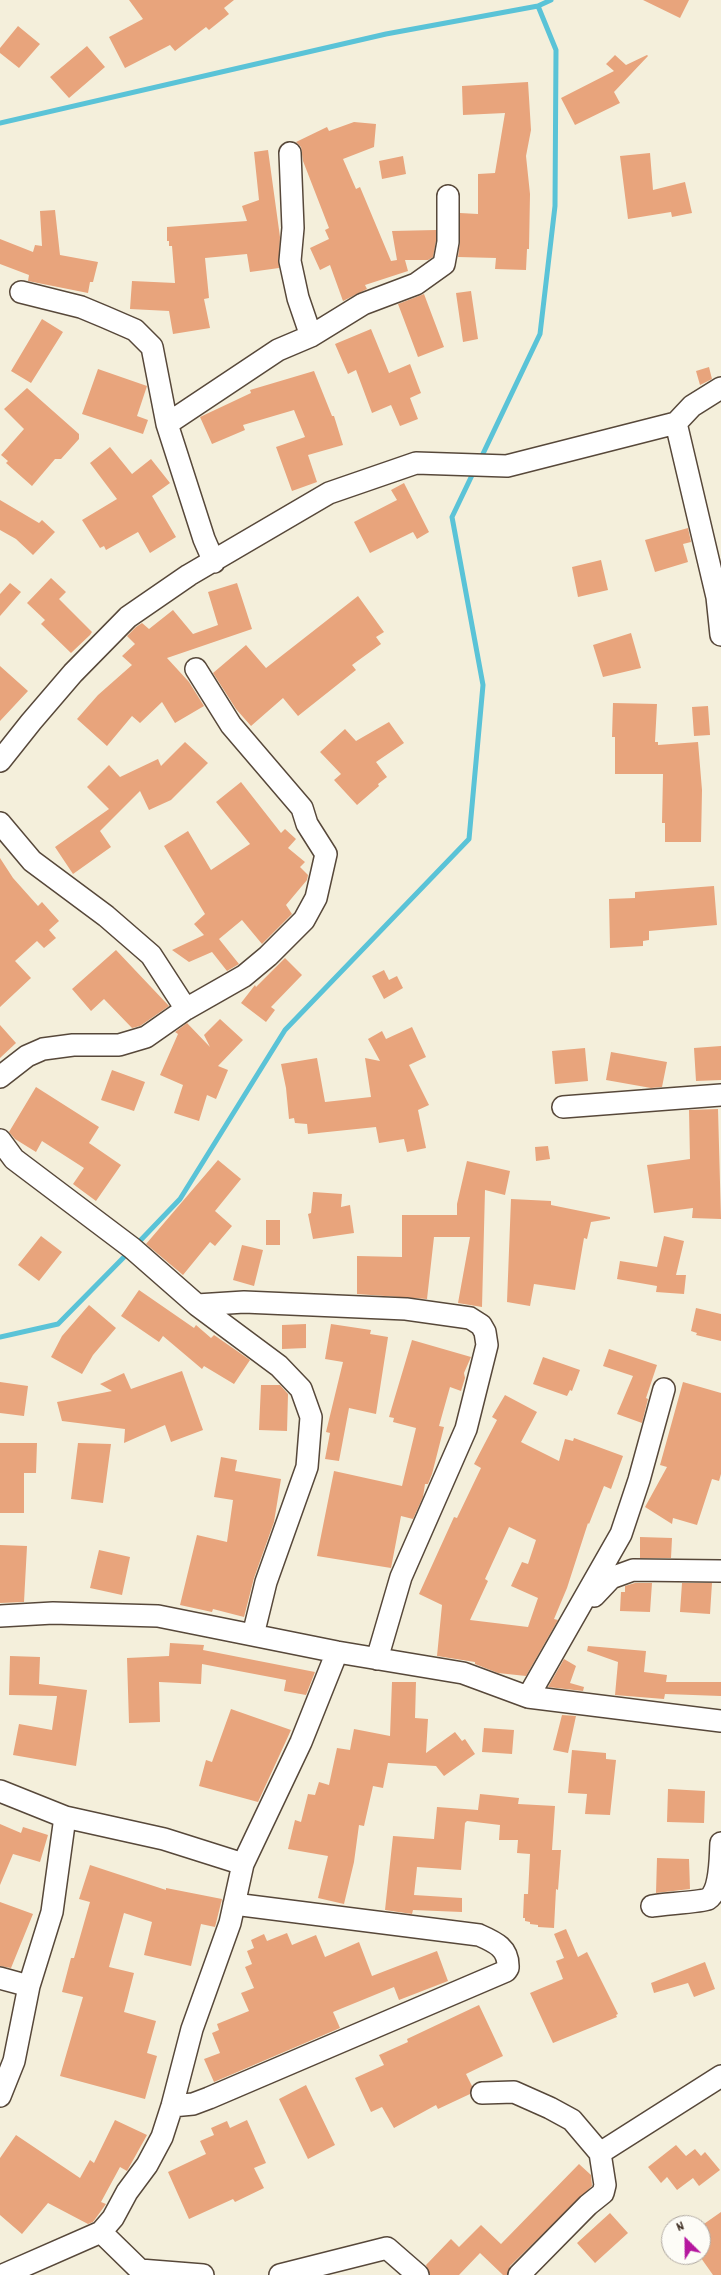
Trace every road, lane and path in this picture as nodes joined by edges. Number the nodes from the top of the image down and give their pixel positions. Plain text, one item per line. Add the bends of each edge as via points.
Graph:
1 (290, 152) dead end
2 (448, 196) dead end
3 (21, 292) dead end
4 (311, 336) junction
5 (721, 388) edge
6 (676, 422) junction
7 (167, 424) junction
8 (214, 562) junction
9 (721, 635) edge
10 (196, 670) dead end
11 (0, 761) edge
12 (0, 823) edge
13 (186, 1009) junction
14 (0, 1077) edge
15 (721, 1095) edge
16 (563, 1107) dead end
17 (0, 1140) edge
18 (7, 1165) edge
19 (197, 1305) junction
20 (664, 1389) dead end
21 (721, 1571) edge
22 (0, 1616) edge
23 (572, 1620) junction
24 (253, 1635) junction
25 (337, 1652) junction
26 (377, 1659) junction
27 (528, 1697) junction
28 (721, 1721) edge
29 (0, 1791) edge
30 (65, 1817) junction
31 (721, 1843) edge
32 (243, 1864) junction
33 (234, 1904) junction
34 (652, 1906) dead end
35 (0, 1978) edge
36 (29, 1986) junction
37 (721, 2076) edge
38 (482, 2093) dead end
39 (0, 2096) edge
40 (172, 2106) junction
41 (600, 2153) junction
42 (101, 2232) junction
43 (3, 2275) edge
44 (204, 2275) edge
45 (280, 2275) edge
46 (418, 2275) edge
47 (518, 2275) edge

1 - 4 street via 293,228 290,261
2 - 4 street via 448,242 444,264 416,284 363,304
3 - 7 street via 81,307 135,330 152,347
4 - 7 street via 278,350
5 - 6 street via 692,406
6 - 8 street via 507,466 416,463 329,493
6 - 9 street via 716,597
7 - 8 street
8 - 11 street via 189,574 128,617 55,694
10 - 13 street via 231,725 302,808 307,824 326,854 316,898 304,920 244,976
12 - 13 street via 32,861 106,916 151,955
13 - 14 street via 139,1040 119,1045 43,1049 26,1056
15 - 16 street
17 - 18 street
18 - 19 street via 132,1248
19 - 24 street via 279,1366 300,1389 311,1417 307,1467 266,1582
19 - 26 street via 244,1302 406,1309 470,1318 485,1332 487,1345 466,1429 401,1577
20 - 23 street via 621,1534
21 - 23 street via 633,1570 611,1578
22 - 24 street via 52,1613 158,1616
23 - 27 street
24 - 25 street
25 - 26 street
25 - 32 street via 301,1742
26 - 27 street via 463,1673
27 - 28 street
29 - 30 street
30 - 32 street via 164,1838
30 - 36 street via 52,1912
31 - 34 street via 720,1876 715,1891 707,1899
32 - 33 street
33 - 40 street via 192,2029
33 - 40 street via 479,1935 503,1949 508,1968 209,2098
35 - 36 street
36 - 39 street via 14,2061
37 - 41 street
38 - 41 street via 514,2092 550,2108 572,2120
40 - 42 street via 162,2137 147,2165
41 - 47 street via 605,2185 603,2193
42 - 43 street
42 - 44 street via 140,2270
45 - 46 street via 387,2248

